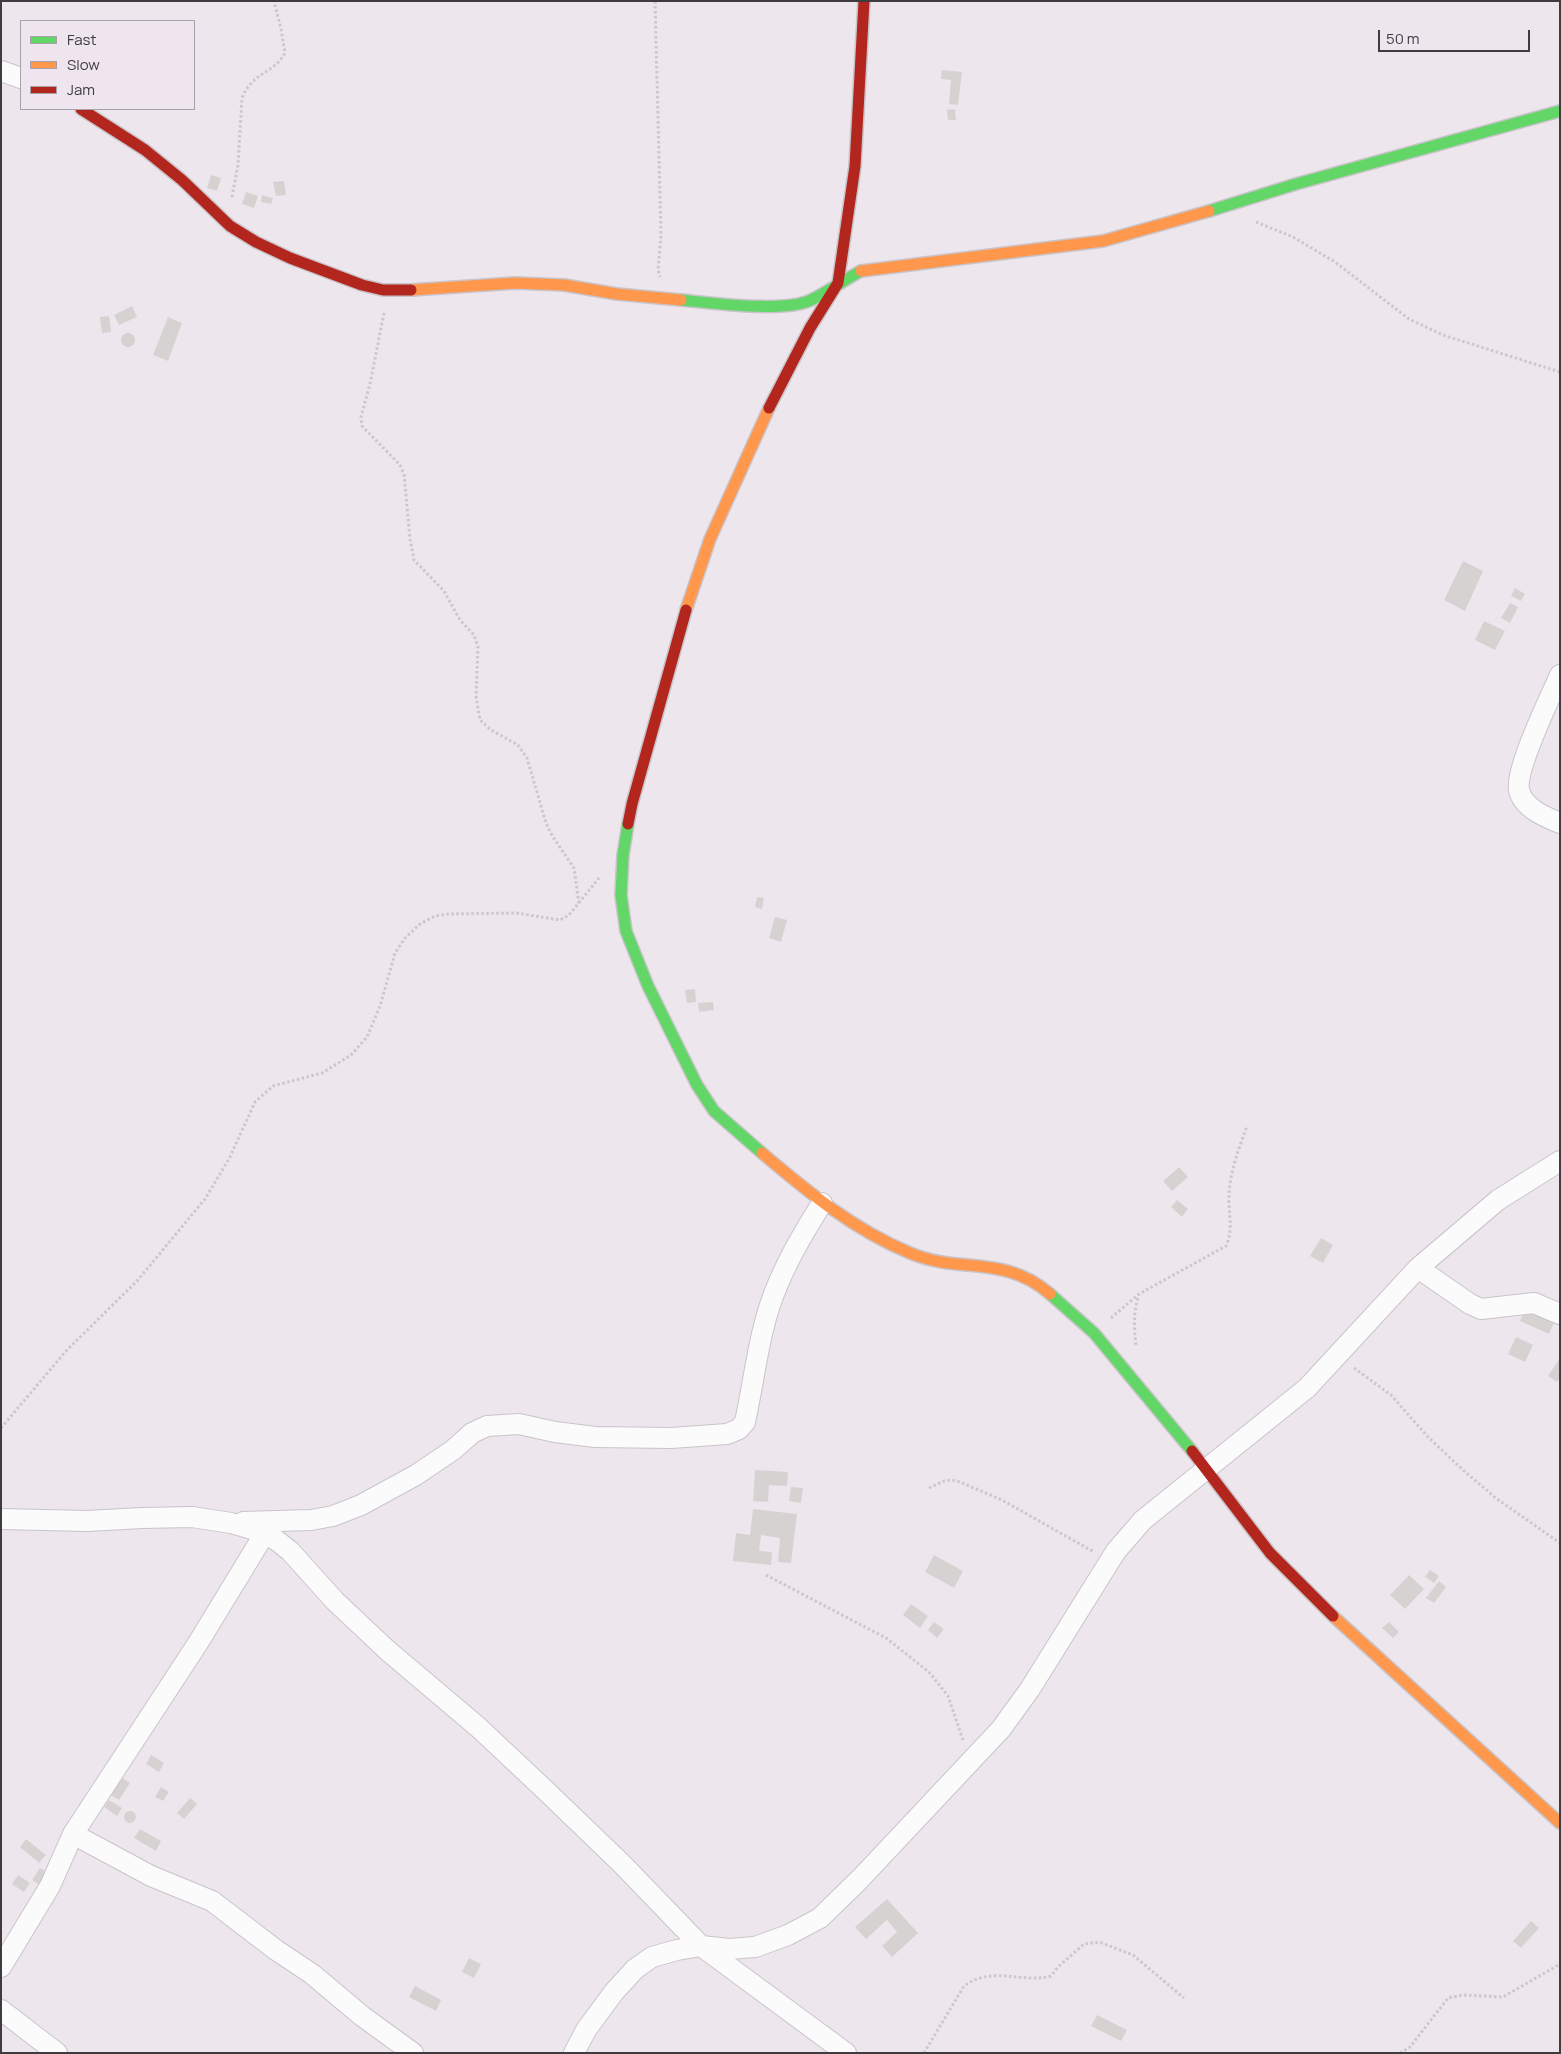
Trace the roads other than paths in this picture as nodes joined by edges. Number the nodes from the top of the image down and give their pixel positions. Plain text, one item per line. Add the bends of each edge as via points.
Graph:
1 (864, 1) edge
2 (1, 71) edge
3 (20, 78) edge
4 (82, 110) edge
5 (1560, 111) edge
6 (838, 282) junction
7 (1560, 675) edge
8 (1560, 823) edge
9 (1560, 1161) edge
10 (822, 1203) junction
11 (1418, 1268) junction
12 (1560, 1314) edge
13 (1207, 1469) junction
14 (1, 1519) edge
15 (231, 1522) junction
16 (264, 1533) junction
17 (1560, 1823) edge
18 (73, 1834) junction
19 (701, 1946) junction
20 (1, 1966) edge
21 (1, 2010) edge
22 (58, 2053) edge
23 (413, 2053) edge
24 (574, 2053) edge
25 (846, 2053) edge

1 - 6 street via 855,166
2 - 3 street
4 - 6 street via 145,150 182,180 219,217 256,242 362,285 388,290 515,283 564,285 664,299 784,306 810,301
5 - 6 street via 1103,241 863,270
6 - 10 street via 777,391 710,539 687,606 632,804 623,855 621,895 626,930 648,986 697,1085 714,1111
7 - 8 street via 1519,777 1520,792 1529,806
9 - 11 street via 1498,1200
10 - 13 street via 865,1231 911,1254 1007,1270 1040,1286 1094,1333
10 - 15 street via 777,1285 745,1422 739,1429 727,1434 671,1438 595,1437 520,1424 487,1426 472,1433 416,1475 361,1505 333,1516 311,1520
11 - 12 street via 1481,1309 1534,1303
11 - 13 street via 1307,1388
13 - 17 street via 1270,1553 1319,1603
13 - 19 street via 1143,1520 1116,1551 1030,1688 1000,1729 820,1918 755,1947
14 - 15 street via 87,1521 192,1517
15 - 16 street
16 - 18 street via 198,1642
16 - 19 street via 290,1551 335,1601 387,1650 544,1789
18 - 20 street via 50,1886
18 - 23 street via 151,1876 212,1901
19 - 24 street via 652,1957 635,1968 586,2030
19 - 25 street
21 - 22 street

